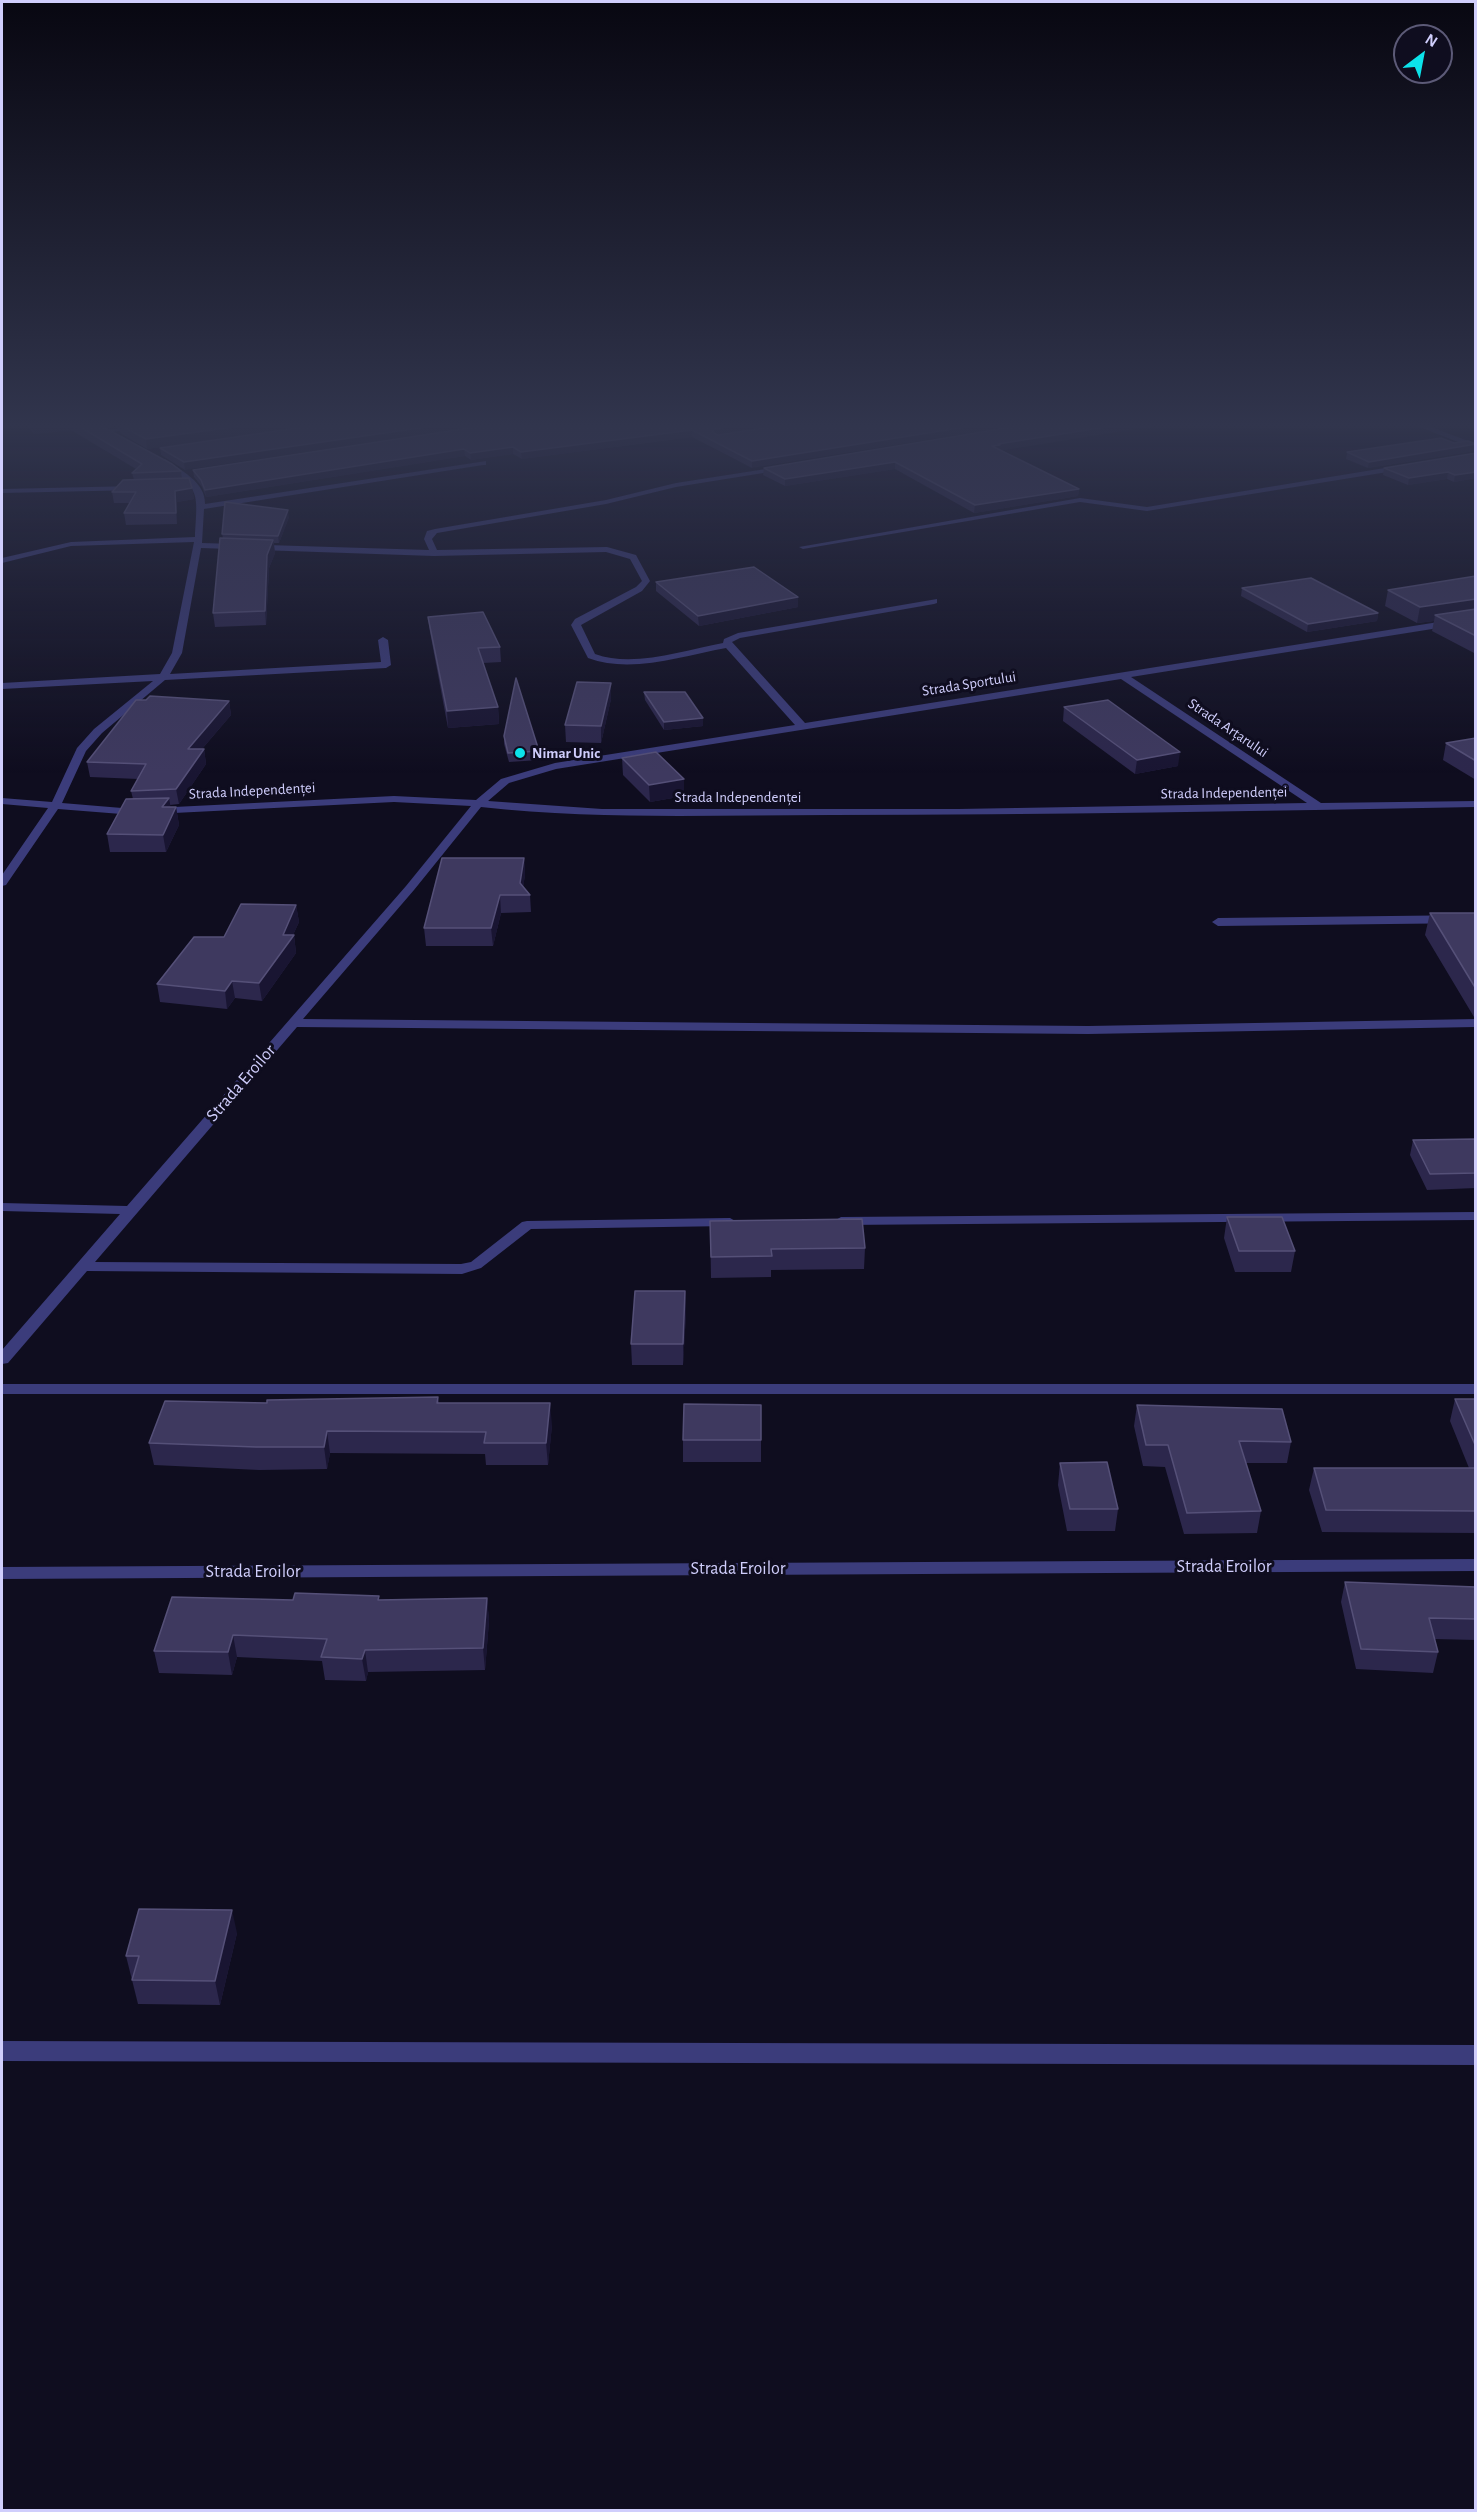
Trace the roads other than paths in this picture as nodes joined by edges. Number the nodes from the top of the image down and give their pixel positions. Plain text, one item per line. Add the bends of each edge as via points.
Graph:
1 (428, 539) edge
2 (849, 539) edge
3 (198, 542) junction
4 (803, 547) dead end
5 (434, 553) junction
6 (2, 560) edge
7 (934, 601) dead end
8 (1474, 620) edge
9 (383, 640) dead end
10 (728, 645) junction
11 (1122, 675) junction
12 (164, 676) junction
13 (2, 686) edge
14 (801, 725) junction
15 (2, 801) edge
16 (478, 804) junction
17 (1476, 804) edge
18 (56, 806) junction
19 (1318, 806) junction
20 (2, 883) edge
21 (1476, 919) edge
22 (1218, 922) dead end
23 (293, 1023) junction
24 (1476, 1023) edge
25 (2, 1207) edge
26 (131, 1210) junction
27 (1476, 1216) edge
28 (822, 1221) edge
29 (750, 1222) edge
30 (82, 1266) junction
31 (2, 1359) edge
32 (2, 1389) edge
33 (1476, 1389) edge
34 (1476, 1565) edge
35 (2, 1573) edge
36 (2, 2051) edge
37 (1476, 2055) edge

1 - 5 street
2 - 4 street
3 - 5 street
3 - 6 street via 71,544
3 - 12 street via 177,653
5 - 10 street via 596,548 626,553 633,557 646,581 578,621 576,625 591,656 604,662 628,662
7 - 10 street via 738,636 727,641
8 - 11 street, Strada Sportului
9 - 12 street via 386,665
10 - 14 street
11 - 14 street, Strada Sportului
11 - 19 street, Strada Arțarului
12 - 13 street
12 - 18 street via 81,750
14 - 16 street, Strada Sportului via 536,770 505,781
15 - 18 street, Strada Independenței
16 - 18 street, Strada Independenței via 394,799 134,812
16 - 19 street, Strada Independenței via 602,812
16 - 23 street, Strada Eroilor
17 - 19 street, Strada Independenței
18 - 20 street
21 - 22 street
23 - 24 street via 1088,1030
23 - 26 street, Strada Eroilor
25 - 26 street
26 - 30 street, Strada Eroilor
27 - 28 street
29 - 30 street via 527,1225 476,1265 462,1269
30 - 31 street, Strada Eroilor
32 - 33 street
34 - 35 street, Strada Eroilor
36 - 37 street

